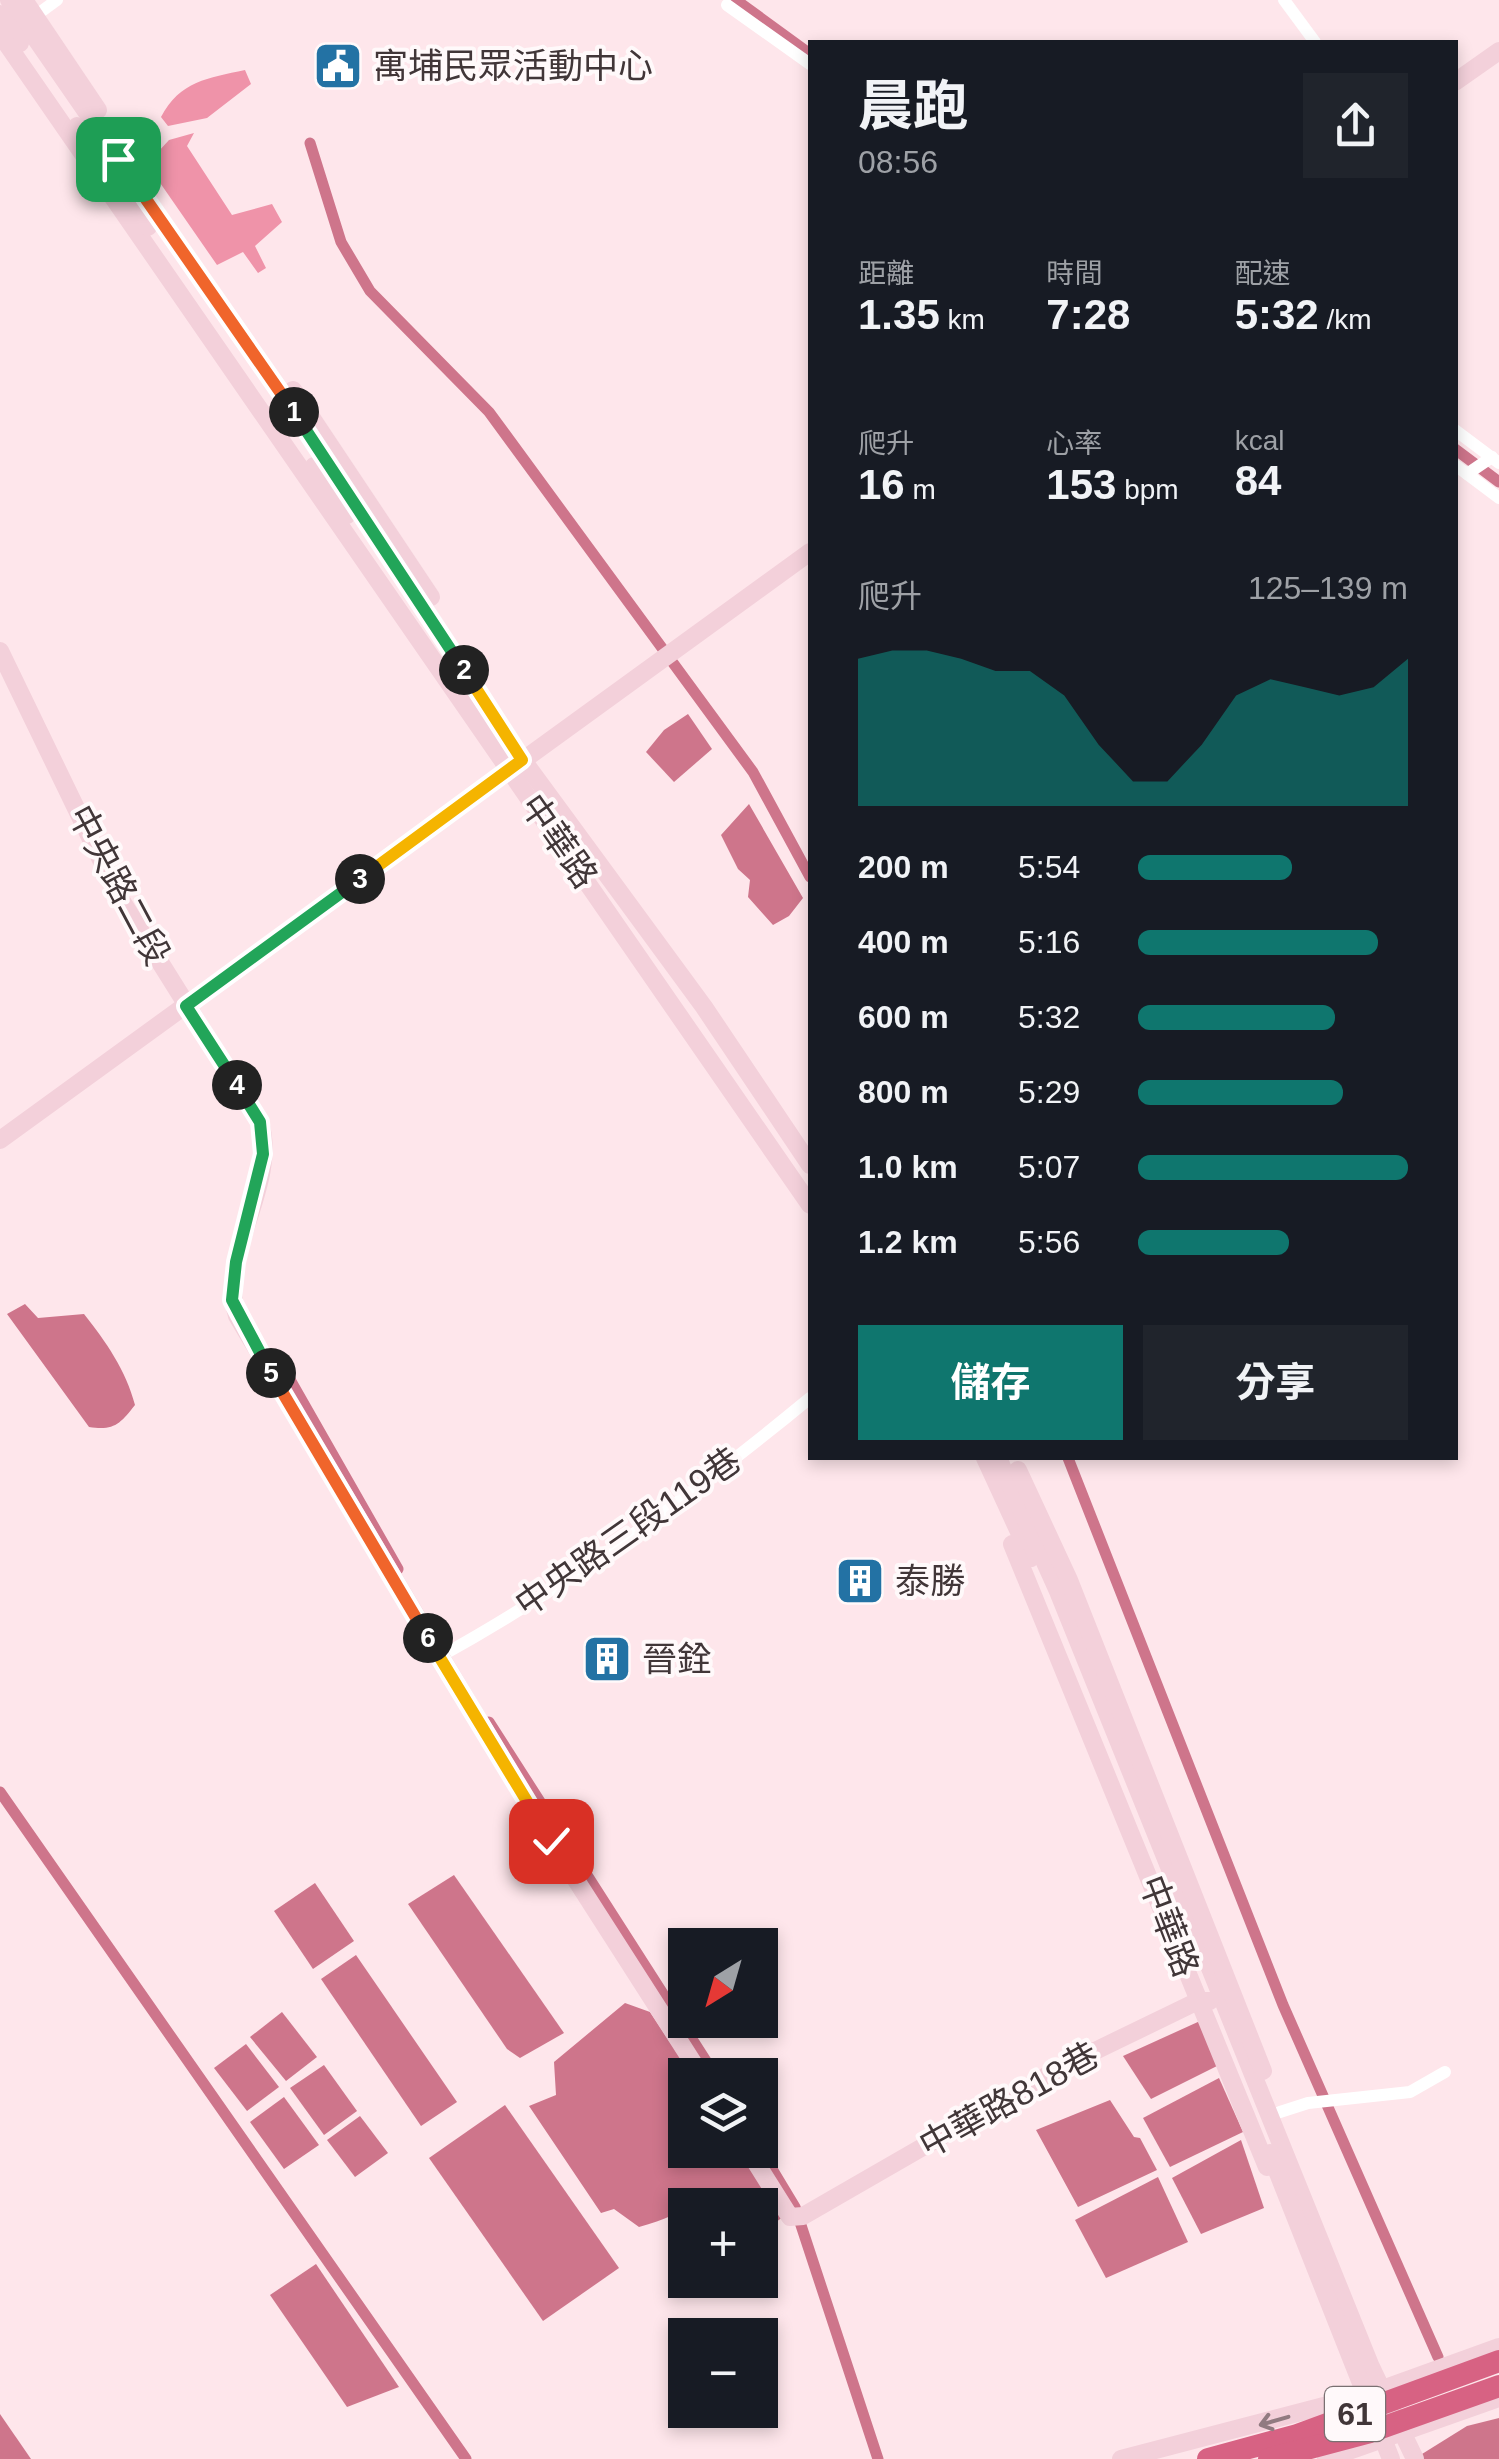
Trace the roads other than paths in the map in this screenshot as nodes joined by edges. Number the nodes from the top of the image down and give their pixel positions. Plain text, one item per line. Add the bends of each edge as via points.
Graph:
1 (8, 0) edge
2 (24, 0) edge
3 (57, 0) edge
4 (1284, 0) edge
5 (727, 6) dead end
6 (0, 14) edge
7 (12, 31) edge
8 (1314, 40) edge
9 (1499, 51) edge
10 (808, 63) edge
11 (1458, 80) edge
12 (1458, 432) edge
13 (1495, 460) edge
14 (1458, 467) edge
15 (1467, 474) junction
16 (1499, 498) edge
17 (808, 553) edge
18 (0, 651) edge
19 (519, 761) junction
20 (186, 1006) junction
21 (0, 1140) edge
22 (808, 1141) edge
23 (808, 1163) edge
24 (808, 1181) edge
25 (808, 1202) edge
26 (808, 1400) edge
27 (972, 1460) edge
28 (985, 1460) edge
29 (999, 1460) edge
30 (1012, 1460) edge
31 (439, 1657) junction
32 (1216, 2001) junction
33 (691, 2058) edge
34 (1445, 2072) dead end
35 (1280, 2112) junction
36 (759, 2168) edge
37 (1499, 2347) edge
38 (1499, 2361) edge
39 (1499, 2386) edge
40 (1375, 2392) junction
41 (1499, 2398) edge
42 (1404, 2432) junction
43 (1384, 2440) junction
44 (1121, 2459) edge
45 (1208, 2459) edge
46 (1269, 2459) edge
47 (1326, 2459) edge
48 (1392, 2459) edge
49 (1415, 2459) edge

1 - 7 main road, 中華路
2 - 7 main road, 中華路
3 - 7 street
4 - 8 street
5 - 10 street
6 - 7 main road, 中華路
7 - 19 main road, 中華路
7 - 19 main road, 中華路 via 356,479
9 - 11 main road
12 - 13 street
13 - 15 street
14 - 15 street
15 - 16 street
17 - 19 main road
18 - 20 main road, 中央路二段 via 118,896
19 - 20 main road
19 - 22 main road, 中華路 via 713,1000
19 - 23 main road, 中華路 via 704,1007
19 - 24 main road, 中華路
19 - 25 main road, 中華路
20 - 21 main road
20 - 31 main road, 中央路二段 via 262,1129 263,1154 232,1285 238,1316
26 - 31 street, 中央路三段119巷 via 534,1601
27 - 32 main road, 中華路
28 - 32 main road, 中華路
29 - 32 main road, 中華路 via 1032,1527
30 - 32 main road, 中華路 via 1069,1580
31 - 33 main road, 中央路二段
32 - 35 main road, 中華路
32 - 36 main road, 中華路818巷 via 1060,2068 803,2216 790,2217
32 - 40 main road, 中華路 via 1348,2369
34 - 35 street via 1410,2092
35 - 40 main road, 中華路 via 1379,2363
37 - 40 main road
38 - 45 highway, 61 via 1297,2435
39 - 46 highway, 61
40 - 42 main road, 中華路
40 - 43 main road, 中華路
40 -> 44 main road
41 - 42 main road
42 - 43 main road
42 - 49 main road, 中華路
43 - 47 main road
43 - 48 main road, 中華路

